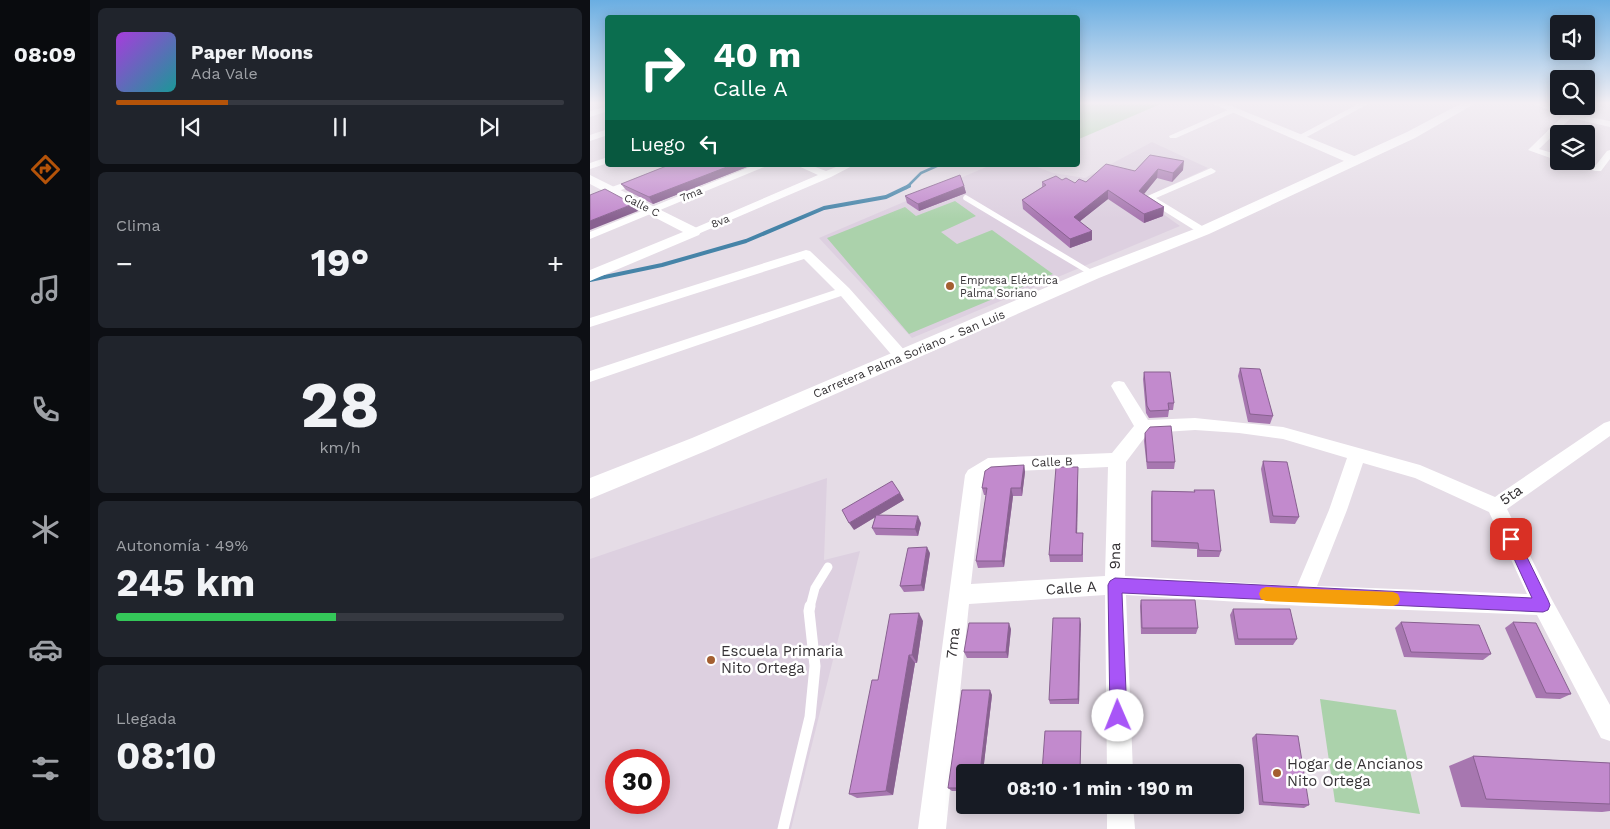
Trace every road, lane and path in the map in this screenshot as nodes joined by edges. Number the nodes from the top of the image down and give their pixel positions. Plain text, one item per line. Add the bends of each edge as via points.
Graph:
1 (1307, 142) edge
2 (1396, 142) edge
3 (1542, 142) edge
4 (1610, 153) edge
5 (1550, 155) edge
6 (605, 161) edge
7 (1355, 161) junction
8 (590, 166) edge
9 (676, 167) edge
10 (759, 167) edge
11 (806, 167) edge
12 (845, 167) edge
13 (1595, 168) edge
14 (1211, 171) dead end
15 (827, 175) junction
16 (590, 179) edge
17 (613, 190) junction
18 (966, 198) dead end
19 (590, 199) edge
20 (652, 210) junction
21 (1203, 231) junction
22 (694, 232) junction
23 (590, 236) edge
24 (1093, 274) junction
25 (590, 276) edge
26 (844, 291) junction
27 (590, 323) edge
28 (901, 356) junction
29 (590, 377) edge
30 (1119, 386) dead end
31 (1143, 427) junction
32 (1610, 427) edge
33 (1356, 454) junction
34 (1117, 460) junction
35 (988, 465) joint
36 (590, 489) edge
37 (1496, 506) junction
38 (828, 568) dead end
39 (1115, 585) junction
40 (959, 596) junction
41 (1303, 596) junction
42 (1543, 605) junction
43 (1610, 729) edge
44 (1120, 764) edge
45 (1120, 814) edge
46 (783, 829) edge
47 (932, 829) edge
48 (1121, 829) edge

1 - 7 street
2 - 7 main road, Carretera Palma Soriano - San Luis
3 - 5 street via 1533,150
4 - 13 street via 1598,169
6 - 8 street
7 - 21 main road, Carretera Palma Soriano - San Luis
9 - 17 street
10 - 20 street, 7ma
11 - 15 street
12 - 15 street, 8va
14 - 21 street via 1148,198
15 - 22 street, 8va
16 - 17 street, Calle C
17 - 19 street
17 - 20 street, Calle C
18 - 24 lane
20 - 22 street, Calle C
20 - 23 street, 7ma
21 - 24 main road, Carretera Palma Soriano - San Luis
22 - 25 street, 8va
24 - 28 main road, Carretera Palma Soriano - San Luis
26 - 27 street via 806,254
26 - 28 street
26 - 29 street
28 - 36 main road, Carretera Palma Soriano - San Luis
30 - 31 street
31 - 33 street via 1239,426 1283,433
31 - 34 street
32 - 37 street, 5ta
33 - 37 street via 1420,472
33 - 41 street via 1338,510
34 - 35 street, Calle B
34 - 39 street, 9na
35 - 40 street, 7ma via 974,475
37 - 42 street, 5ta
38 - 46 lane via 815,588 809,611 815,666 810,717
39 - 40 street, Calle A
39 - 41 street, Calle A
39 - 44 street, 9na
40 - 47 street, 7ma
41 - 42 street, Calle A
42 - 43 street, 5ta
45 - 48 street

